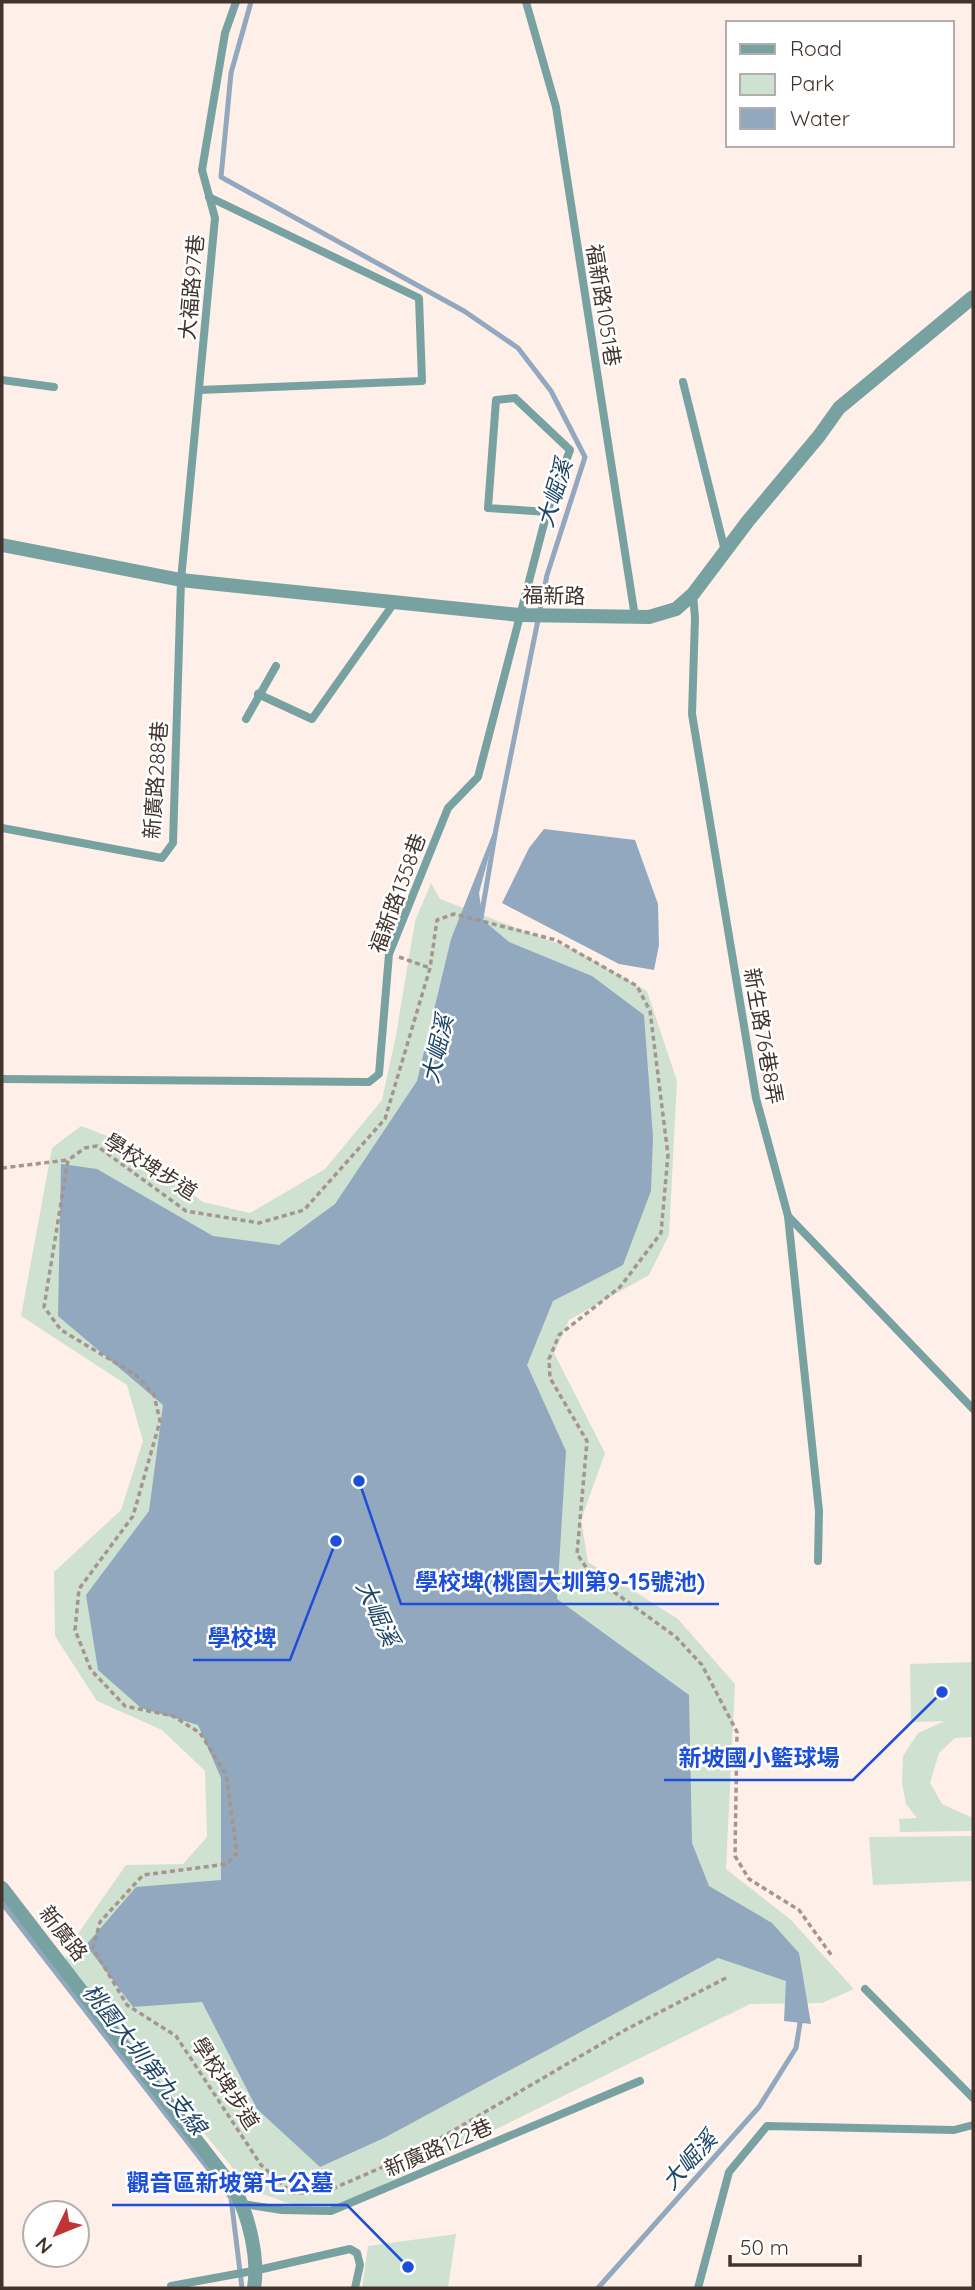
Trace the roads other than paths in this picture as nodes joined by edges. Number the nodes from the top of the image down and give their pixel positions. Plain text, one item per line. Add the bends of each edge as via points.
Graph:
1 (236, 2) edge
2 (526, 2) edge
3 (209, 197) junction
4 (973, 297) edge
5 (2, 380) edge
6 (683, 382) dead end
7 (54, 387) dead end
8 (199, 390) junction
9 (547, 512) junction
10 (2, 545) edge
11 (725, 551) junction
12 (181, 580) junction
13 (693, 594) junction
14 (394, 603) junction
15 (519, 615) junction
16 (635, 617) junction
17 (276, 666) dead end
18 (258, 694) junction
19 (246, 719) dead end
20 (2, 828) edge
21 (2, 1079) edge
22 (789, 1216) junction
23 (973, 1409) edge
24 (818, 1561) dead end
25 (2, 1888) edge
26 (865, 1989) dead end
27 (640, 2081) dead end
28 (973, 2098) edge
29 (973, 2125) edge
30 (243, 2204) junction
31 (258, 2270) junction
32 (171, 2288) edge
33 (254, 2288) edge
34 (355, 2288) edge
35 (698, 2288) edge

1 - 3 lane, 大福路97巷 via 225,33 202,170
2 - 16 lane, 福新路1051巷 via 556,107
3 - 8 lane, 大福路97巷 via 215,218
3 - 8 lane via 419,298 422,381
4 - 11 street, 福新路 via 839,408
5 - 7 lane
6 - 11 lane
8 - 12 lane, 大福路97巷
9 - 9 lane, 福新路1358巷 via 570,450 515,398 496,400 488,508
9 - 15 lane, 福新路1358巷
10 - 12 street, 福新路
11 - 13 street, 福新路
12 - 14 street, 福新路
12 - 20 lane, 新廣路288巷 via 173,843 162,858
13 - 16 street, 福新路 via 676,609
13 - 22 lane, 新生路76巷8弄 via 692,714 756,1098
14 - 15 street, 福新路
14 - 18 lane via 312,719
15 - 16 street, 福新路
15 - 21 lane, 福新路1358巷 via 478,777 448,808 389,954 379,1074 369,1082
17 - 18 lane
18 - 19 lane
22 - 23 lane, 新生路76巷8弄
22 - 24 lane via 819,1511
25 - 30 street, 新廣路
26 - 28 lane
27 - 30 lane, 新廣路122巷 via 331,2211
29 - 35 lane via 954,2130 767,2126 729,2172
30 - 31 street, 新廣路
31 - 32 lane
31 - 33 street, 新廣路
31 - 34 lane via 350,2249 359,2258

